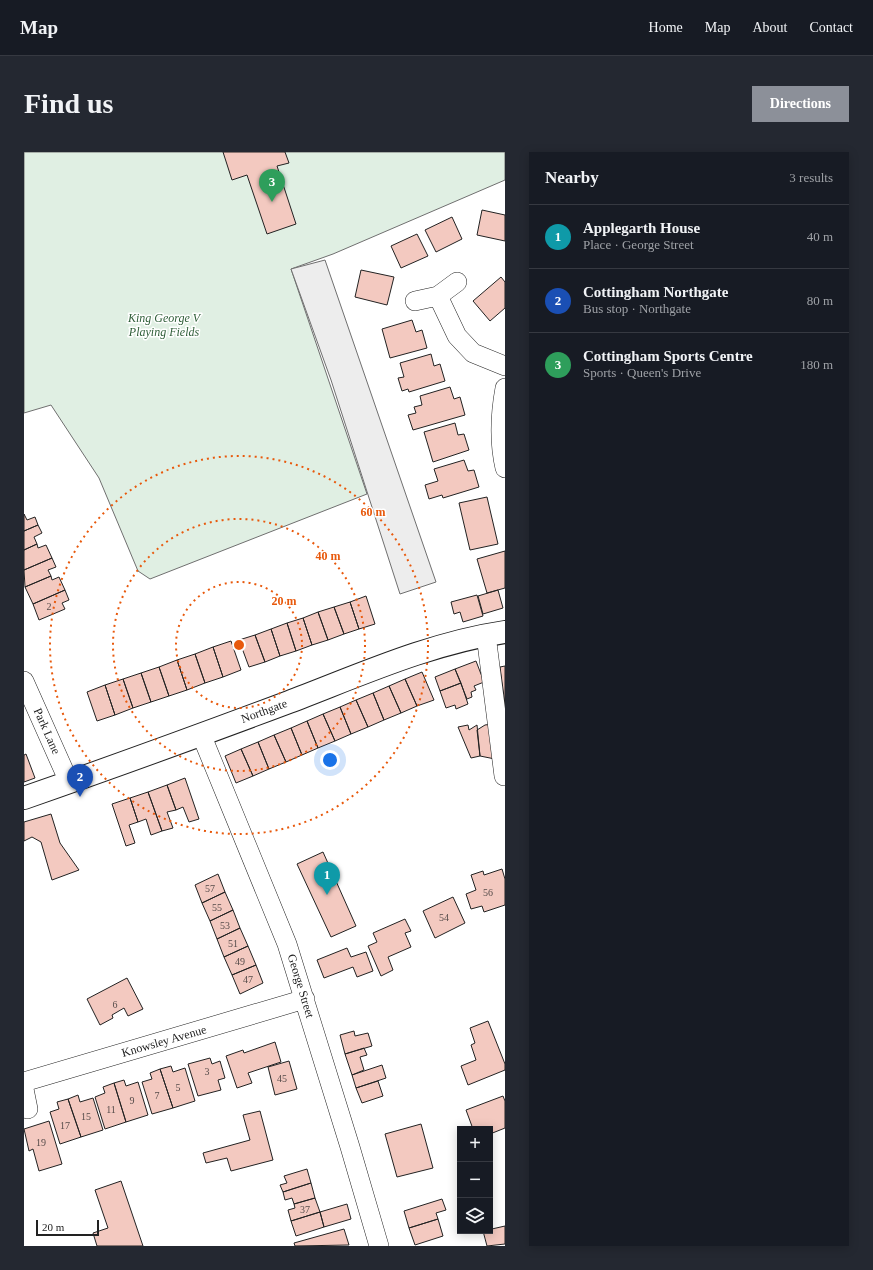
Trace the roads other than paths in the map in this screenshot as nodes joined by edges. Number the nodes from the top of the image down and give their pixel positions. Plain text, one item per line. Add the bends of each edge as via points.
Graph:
1 (457, 282) dead end
2 (438, 296) junction
3 (415, 301) dead end
4 (505, 366) edge
5 (505, 388) edge
6 (505, 468) edge
7 (495, 634) edge
8 (24, 680) edge
9 (201, 734) junction
10 (504, 776) edge
11 (69, 782) junction
12 (24, 798) edge
13 (305, 999) junction
14 (24, 1082) edge
15 (24, 1089) edge
16 (28, 1109) dead end
17 (379, 1246) edge

1 - 2 street
2 - 3 street
2 - 4 street via 457,336 473,353
5 - 6 street via 501,410 502,454
7 - 9 street, Northgate via 427,649
7 - 10 street
8 - 11 street, Park Lane
9 - 11 street, Northgate
9 - 13 street, George Street via 287,944
11 - 12 street, Northgate
13 - 14 street, Knowsley Avenue
13 - 17 street, George Street
15 - 16 street

